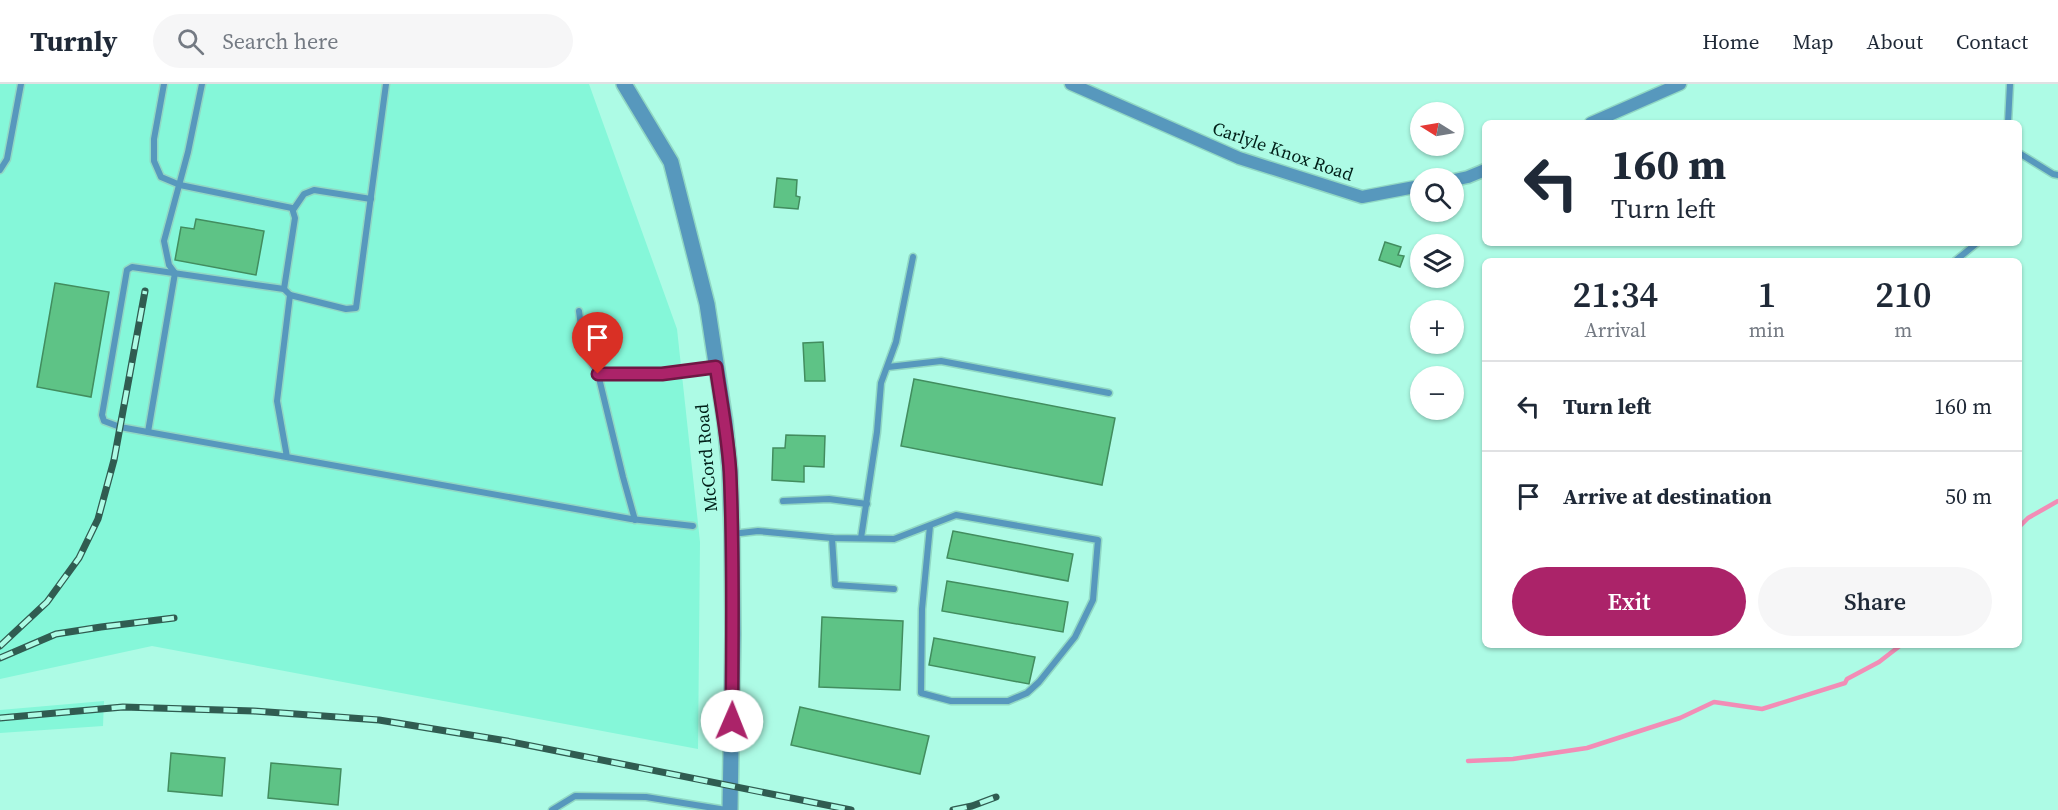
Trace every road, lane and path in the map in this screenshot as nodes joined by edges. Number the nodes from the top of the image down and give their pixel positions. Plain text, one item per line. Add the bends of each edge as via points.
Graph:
1 (21, 84) edge
2 (164, 84) edge
3 (202, 84) edge
4 (386, 84) edge
5 (624, 84) edge
6 (1071, 84) edge
7 (1680, 84) edge
8 (2010, 84) edge
9 (1598, 120) edge
10 (2008, 120) edge
11 (2022, 155) edge
12 (0, 170) edge
13 (1482, 171) edge
14 (2058, 175) edge
15 (1464, 178) edge
16 (180, 185) junction
17 (1410, 188) edge
18 (371, 199) junction
19 (293, 210) junction
20 (1973, 246) edge
21 (913, 257) dead end
22 (1959, 258) edge
23 (175, 273) junction
24 (284, 289) junction
25 (290, 296) junction
26 (579, 311) dead end
27 (716, 367) junction
28 (888, 367) junction
29 (598, 374) junction
30 (1109, 393) dead end
31 (148, 432) junction
32 (287, 457) junction
33 (783, 501) dead end
34 (867, 504) junction
35 (635, 520) junction
36 (930, 525) junction
37 (693, 526) dead end
38 (732, 534) junction
39 (832, 538) junction
40 (861, 538) junction
41 (894, 589) dead end
42 (552, 810) edge
43 (726, 810) edge
44 (730, 810) edge

1 - 12 lane via 7,159
2 - 16 lane via 153,160 161,177
3 - 16 lane
4 - 18 lane
5 - 27 street, McCord Road via 671,162 707,304
6 - 17 street, Carlyle Knox Road via 1239,158 1362,197
7 - 9 street
8 - 10 lane
11 - 14 lane
13 - 15 street
16 - 19 lane
16 - 23 lane via 164,241 168,265
18 - 19 lane via 314,190 304,194
18 - 25 lane via 356,308
19 - 24 lane
20 - 22 lane
21 - 28 lane
23 - 24 lane
23 - 31 lane
23 - 31 lane via 132,267 126,273 120,308 102,415 104,421 120,428
24 - 25 lane
25 - 32 lane via 277,401
26 - 29 lane via 589,359
27 - 29 lane via 662,374
27 - 38 street, McCord Road via 730,471
28 - 30 lane via 941,361
28 - 34 lane via 881,383
29 - 35 lane
31 - 32 lane
32 - 35 lane
33 - 34 lane via 829,499
34 - 40 lane
35 - 37 lane
36 - 36 lane via 922,609 921,693 951,700 1008,701 1027,693 1075,637 1093,600 1098,540 956,515
36 - 40 lane via 894,539
38 - 39 lane via 758,531
38 - 44 street, McCord Road
39 - 40 lane
39 - 41 lane via 835,585
42 - 43 lane via 575,796 646,798

